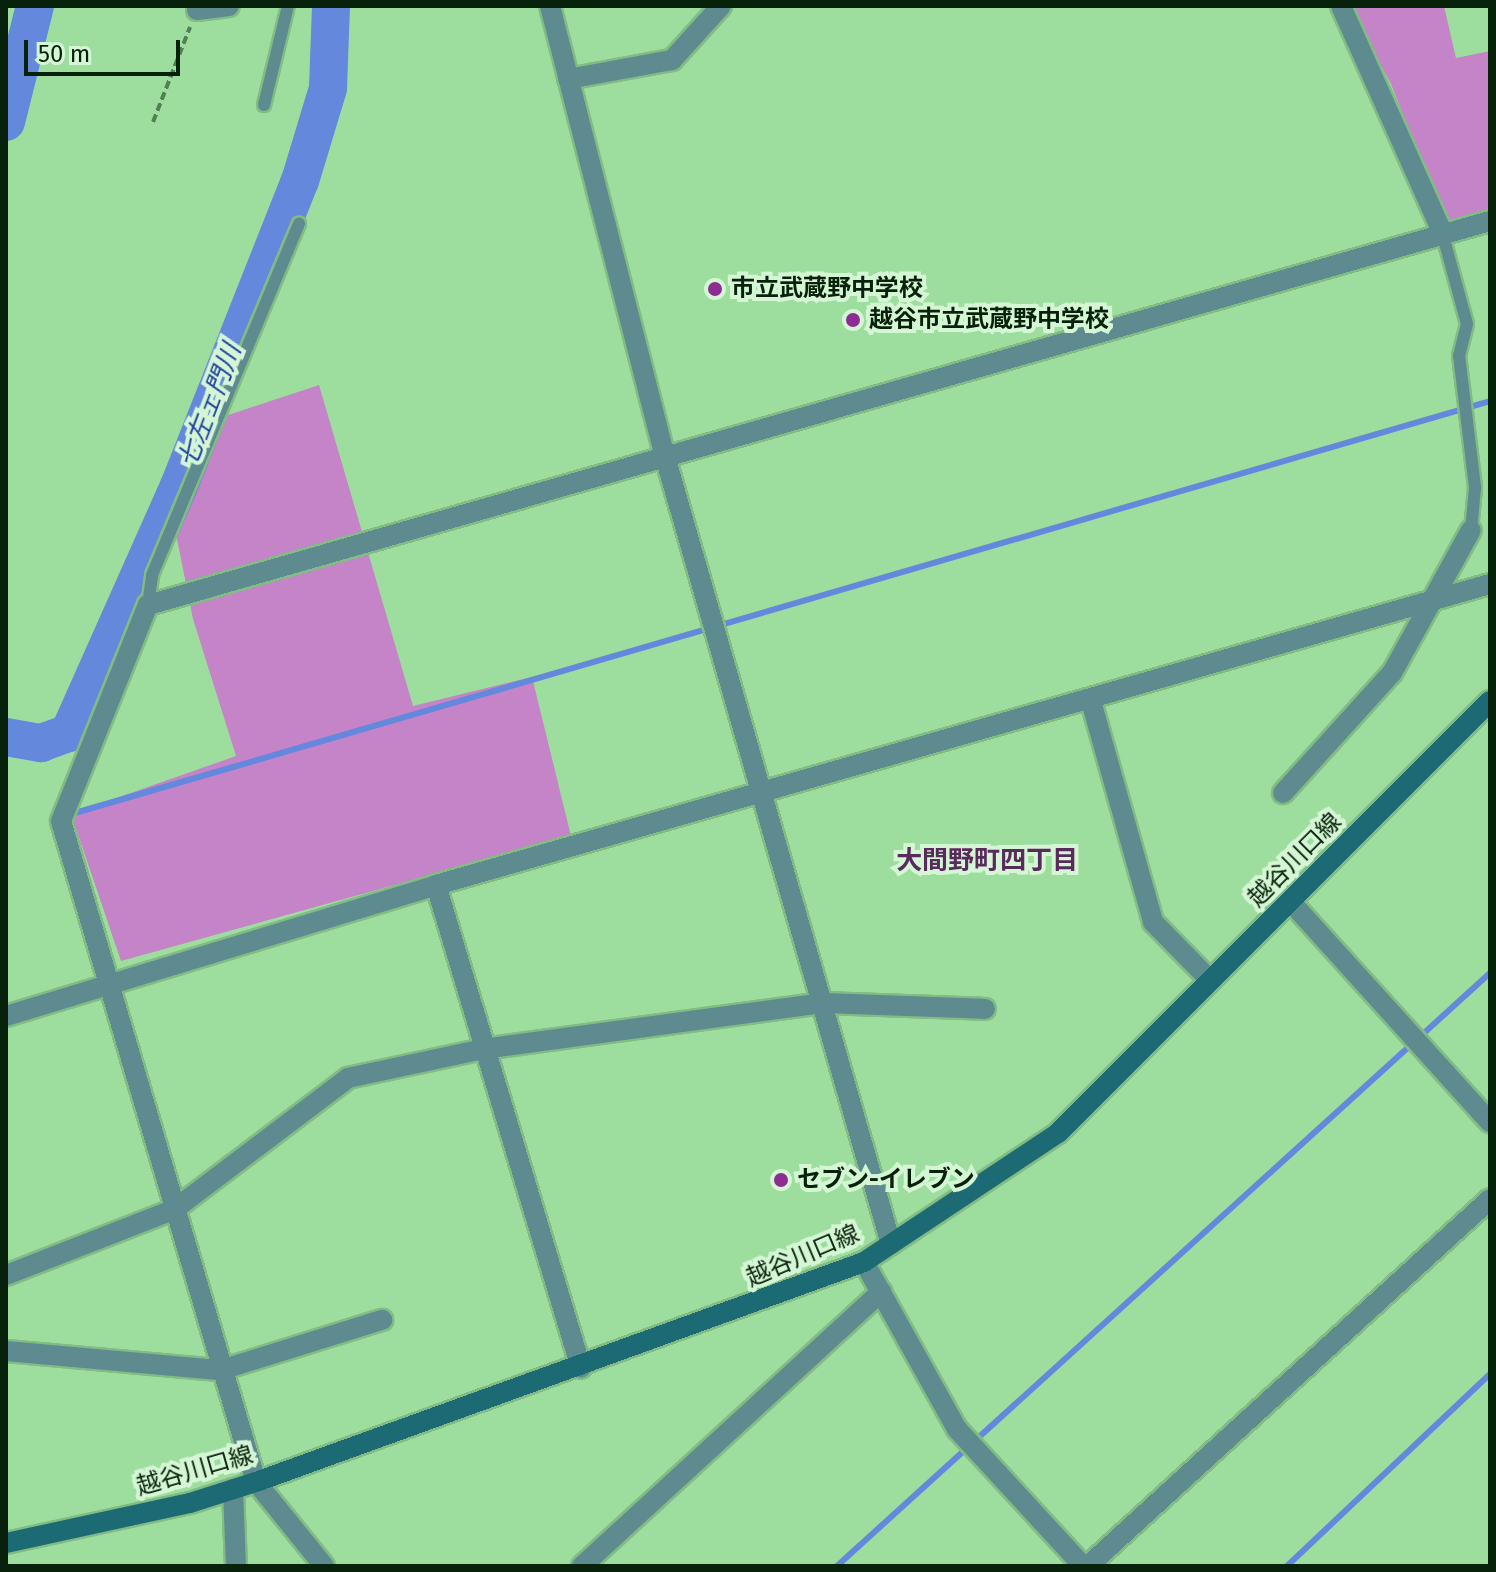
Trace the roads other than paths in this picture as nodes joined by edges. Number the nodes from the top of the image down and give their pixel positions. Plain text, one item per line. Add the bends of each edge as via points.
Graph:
1 (229, 6) edge
2 (288, 6) edge
3 (550, 6) edge
4 (721, 6) edge
5 (1341, 6) edge
6 (197, 10) road end
7 (568, 79) junction
8 (264, 105) dead end
9 (1490, 221) edge
10 (299, 224) dead end
11 (1442, 232) junction
12 (666, 460) junction
13 (1471, 530) joint
14 (1490, 584) edge
15 (1435, 602) junction
16 (148, 605) junction
17 (1091, 701) junction
18 (1490, 701) edge
19 (1283, 793) dead end
20 (759, 797) junction
21 (436, 885) junction
22 (1291, 902) junction
23 (1210, 980) junction
24 (109, 983) junction
25 (824, 1003) junction
26 (985, 1009) dead end
27 (6, 1016) edge
28 (483, 1049) junction
29 (1490, 1122) edge
30 (1490, 1199) edge
31 (175, 1209) junction
32 (891, 1244) junction
33 (864, 1262) junction
34 (6, 1275) edge
35 (881, 1292) junction
36 (382, 1320) dead end
37 (6, 1351) edge
38 (581, 1368) junction
39 (221, 1370) junction
40 (256, 1482) junction
41 (233, 1489) junction
42 (6, 1543) edge
43 (236, 1566) edge
44 (324, 1566) edge
45 (582, 1566) edge
46 (1085, 1566) edge

1 - 6 street
2 - 8 lane
3 - 7 street
4 - 7 street via 672,60
5 - 11 street
7 - 12 street
9 - 11 street
10 - 16 lane via 152,575
11 - 12 street
11 - 13 lane via 1467,324 1459,355 1475,488
12 - 16 street
12 - 20 street
13 - 15 street
14 - 15 street
15 - 17 street
15 - 19 street via 1392,673
16 - 24 street via 61,821
17 - 20 street
17 - 23 street via 1153,922
18 - 22 main road, 越谷川口線
20 - 21 street
20 - 25 street
21 - 24 street
21 - 28 street
22 - 23 main road, 越谷川口線
22 - 29 street
23 - 32 main road, 越谷川口線 via 1058,1133
24 - 27 street
24 - 31 street
25 - 26 street
25 - 28 street
25 - 32 street
28 - 31 street via 348,1078
28 - 38 street
30 - 46 street
31 - 34 street
31 - 39 street
32 - 33 main road, 越谷川口線
33 - 35 street
33 - 38 main road, 越谷川口線
35 - 45 street
35 - 46 street via 957,1429
36 - 39 street
37 - 39 street
38 - 40 main road, 越谷川口線
39 - 40 street
40 - 41 main road, 越谷川口線
40 - 44 street
41 - 42 main road, 越谷川口線
41 - 43 street

